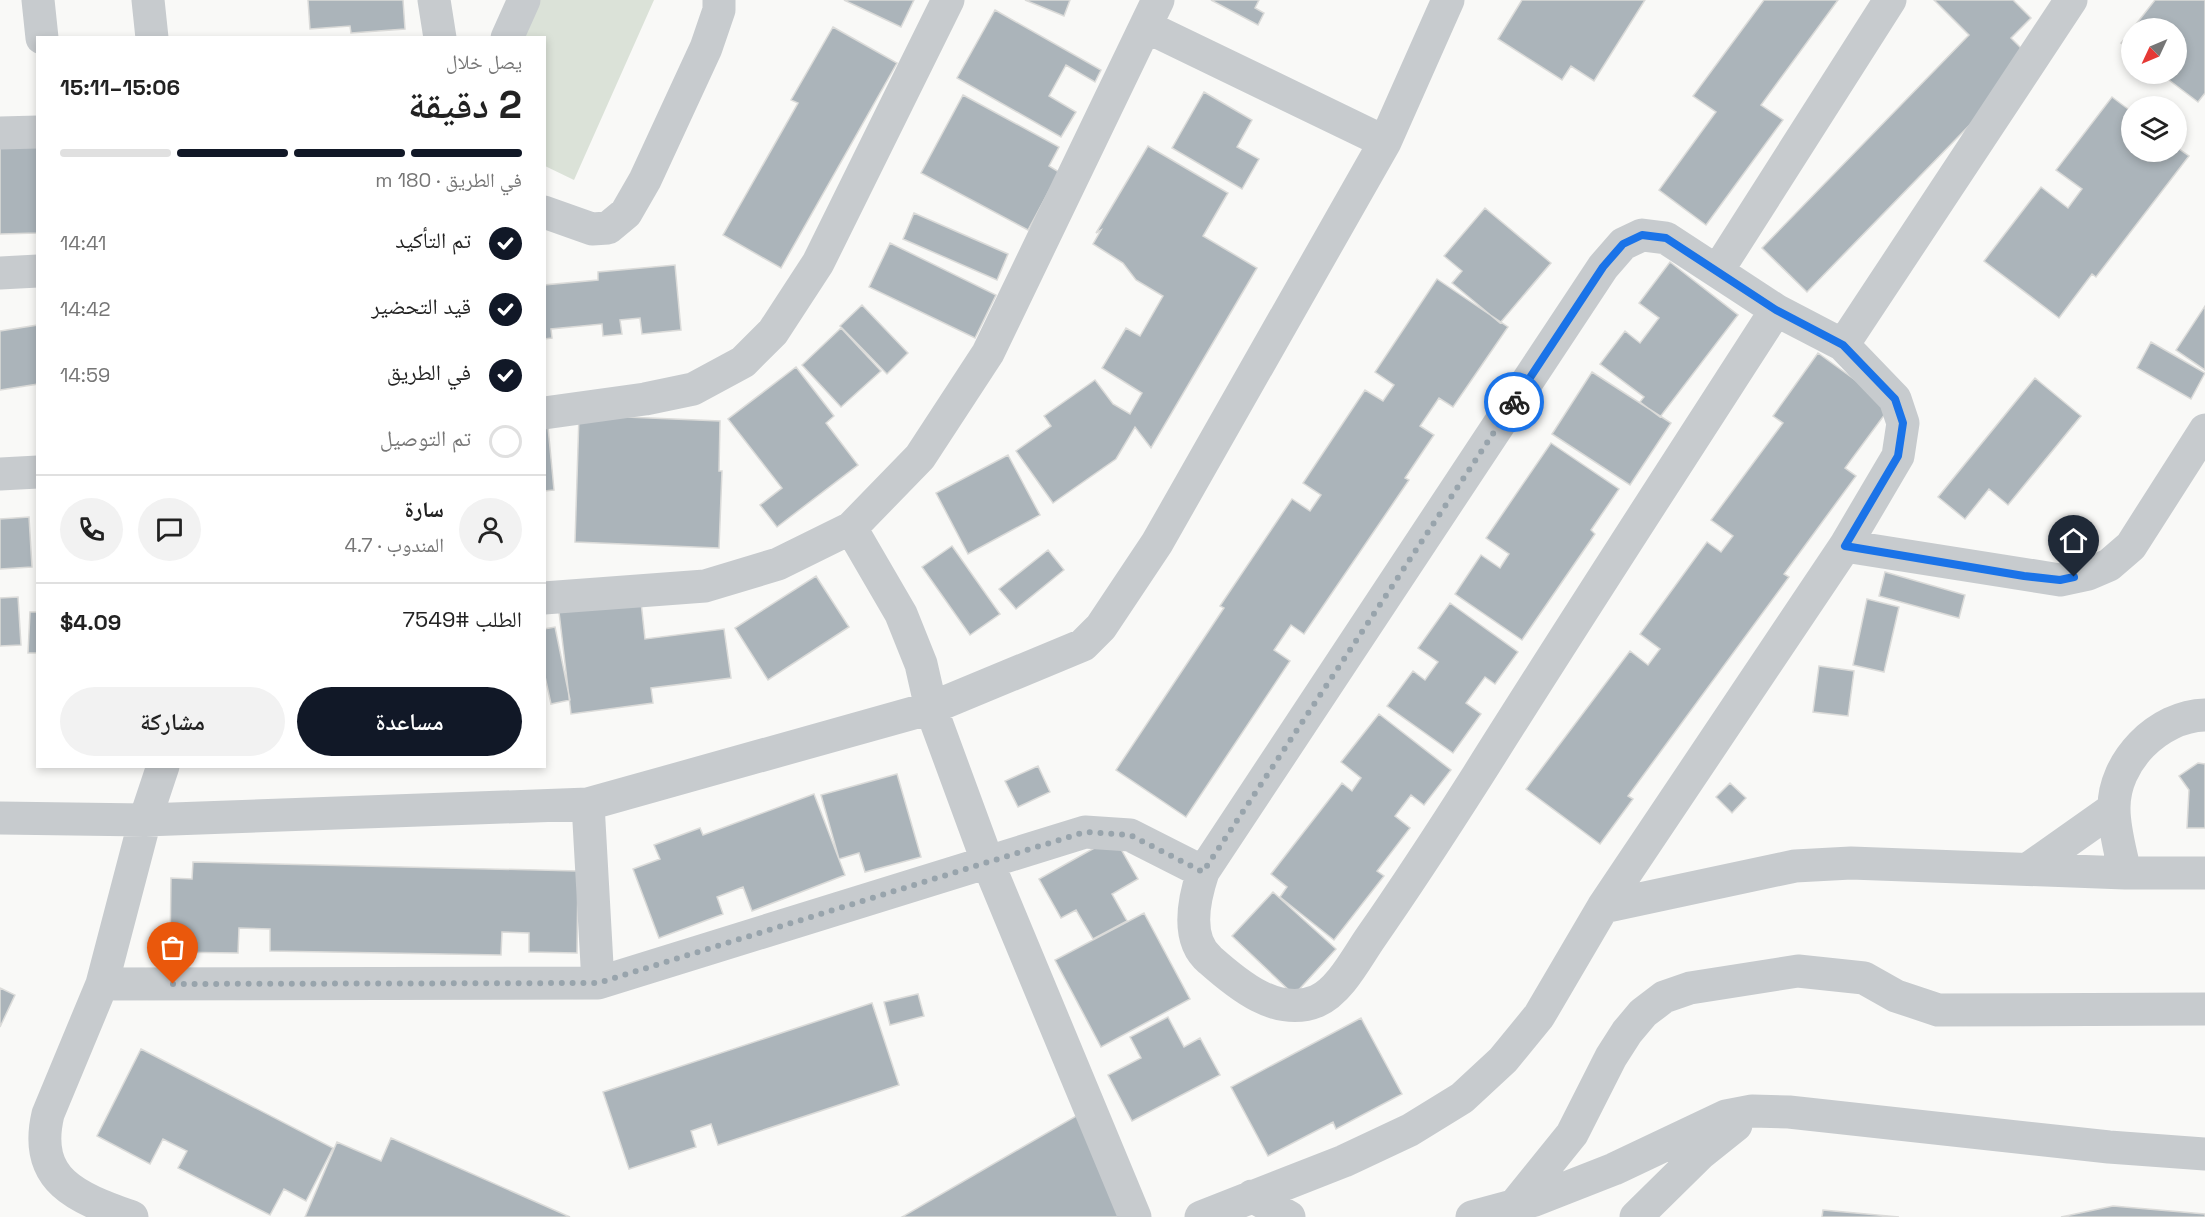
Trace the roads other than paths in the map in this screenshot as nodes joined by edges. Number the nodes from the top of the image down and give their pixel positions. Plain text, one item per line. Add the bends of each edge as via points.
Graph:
1 (38, 0) edge
2 (148, 0) edge
3 (434, 0) edge
4 (524, 0) edge
5 (719, 0) edge
6 (948, 0) edge
7 (1448, 0) edge
8 (1890, 0) edge
9 (2071, 0) edge
10 (1153, 14) edge
11 (42, 36) edge
12 (152, 36) edge
13 (440, 36) edge
14 (508, 36) edge
15 (36, 132) edge
16 (0, 133) edge
17 (1385, 142) junction
18 (546, 213) edge
19 (1718, 270) junction
20 (36, 271) edge
21 (0, 273) edge
22 (1776, 310) junction
23 (1843, 345) junction
24 (546, 412) edge
25 (2205, 430) edge
26 (36, 472) edge
27 (0, 474) edge
28 (851, 528) junction
29 (1845, 546) junction
30 (546, 598) edge
31 (931, 708) junction
32 (2205, 715) edge
33 (162, 768) edge
34 (588, 804) junction
35 (2114, 808) junction
36 (0, 818) edge
37 (145, 820) junction
38 (988, 863) junction
39 (2028, 869) junction
40 (1203, 872) junction
41 (2125, 873) junction
42 (2205, 873) edge
43 (1603, 907) junction
44 (598, 983) junction
45 (102, 984) junction
46 (2205, 1009) edge
47 (1752, 1111) junction
48 (2205, 1154) edge
49 (1252, 1196) junction
50 (1513, 1207) junction
51 (132, 1217) edge
52 (1135, 1217) edge
53 (1201, 1217) edge
54 (1289, 1217) edge
55 (1472, 1217) edge
56 (1636, 1217) edge

1 - 11 street
2 - 12 street
3 - 13 street
4 - 14 street
5 - 18 street via 706,48 626,213 608,228 592,230
6 - 24 street via 818,263 773,332 743,362 693,389
7 - 17 street
8 - 19 street
9 - 23 street
10 - 17 street
10 - 28 street via 988,353 920,457
15 - 16 street
17 - 31 street via 1157,543 1101,627 1083,645
19 - 22 street
19 - 40 street via 1666,238 1642,235 1623,244 1603,267
20 - 21 street
22 - 23 street
22 - 40 street via 1411,880 1334,987 1317,1001 1287,1005 1257,996 1232,980 1202,953 1194,927 1194,908
23 - 29 street via 1895,399 1903,423 1898,456
25 - 29 street via 2131,546 2109,565 2088,574 2060,580
26 - 27 street
28 - 30 street via 778,564 705,586
28 - 31 street via 901,614 921,664
29 - 43 street
31 - 34 street
31 - 38 street
32 - 35 street via 2168,726 2133,752 2119,779
33 - 37 street
34 - 37 street
34 - 44 street
35 - 39 street
35 - 41 street
36 - 37 street
37 - 45 street
38 - 40 street via 1085,832 1130,835
38 - 44 street
38 - 52 street
39 - 41 street
39 - 43 street via 1851,863 1795,866
41 - 42 street
43 - 49 street via 1539,1016 1503,1060 1462,1098 1410,1130 1344,1161
44 - 45 street
45 - 51 street via 48,1113 48,1159 60,1182 82,1199
46 - 50 street via 1938,1010 1896,996 1864,978 1798,971 1690,988 1664,997 1627,1032 1572,1134
47 - 48 street
47 - 50 street via 1726,1116 1614,1169
47 - 56 street via 1701,1153
49 - 53 street
49 - 54 street
50 - 55 street

